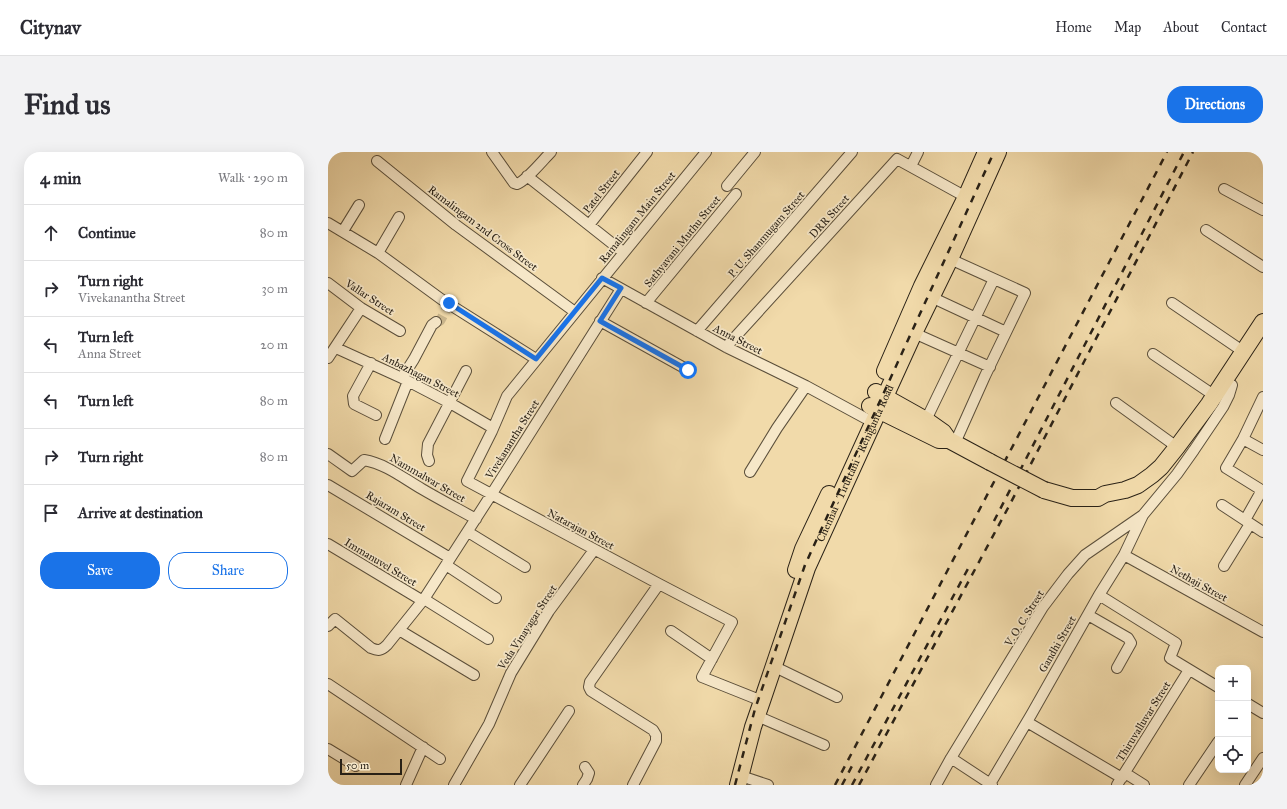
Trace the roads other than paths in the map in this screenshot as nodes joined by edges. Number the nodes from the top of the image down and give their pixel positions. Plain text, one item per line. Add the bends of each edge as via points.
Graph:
1 (492, 152) edge
2 (551, 152) edge
3 (647, 152) edge
4 (706, 152) edge
5 (755, 152) edge
6 (852, 152) edge
7 (918, 152) edge
8 (986, 152) edge
9 (998, 152) edge
10 (377, 161) dead end
11 (911, 166) junction
12 (527, 176) junction
13 (727, 186) dead end
14 (1224, 189) dead end
15 (736, 194) dead end
16 (966, 197) junction
17 (359, 205) dead end
18 (1263, 210) edge
19 (399, 217) dead end
20 (328, 223) edge
21 (589, 225) junction
22 (1206, 230) dead end
23 (343, 231) junction
24 (623, 252) junction
25 (378, 253) junction
26 (950, 259) junction
27 (1263, 267) edge
28 (602, 278) junction
29 (994, 279) junction
30 (328, 283) edge
31 (621, 288) junction
32 (931, 297) junction
33 (646, 303) junction
34 (1172, 303) dead end
35 (362, 308) junction
36 (575, 312) junction
37 (975, 317) junction
38 (600, 321) junction
39 (436, 322) tunnel mouth
40 (915, 322) junction
41 (1263, 322) edge
42 (400, 331) dead end
43 (697, 331) junction
44 (1006, 332) junction
45 (1258, 337) edge
46 (726, 347) junction
47 (336, 348) junction
48 (1244, 352) junction
49 (958, 353) junction
50 (1153, 354) dead end
51 (328, 358) edge
52 (536, 359) junction
53 (371, 363) junction
54 (990, 367) junction
55 (688, 370) dead end
56 (466, 371) dead end
57 (405, 379) junction
58 (1232, 385) junction
59 (806, 386) junction
60 (1263, 397) edge
61 (450, 403) junction
62 (1116, 403) dead end
63 (1213, 403) junction
64 (875, 405) junction
65 (376, 416) dead end
66 (926, 420) junction
67 (493, 428) junction
68 (385, 439) dead end
69 (1243, 439) junction
70 (952, 442) junction
71 (1176, 447) junction
72 (1263, 450) edge
73 (328, 454) edge
74 (428, 461) dead end
75 (750, 472) dead end
76 (328, 485) edge
77 (1263, 491) edge
78 (491, 495) junction
79 (1098, 498) junction
80 (1222, 505) dead end
81 (1143, 515) junction
82 (476, 519) junction
83 (1247, 522) junction
84 (468, 532) junction
85 (1263, 532) edge
86 (328, 544) edge
87 (594, 550) junction
88 (1124, 554) junction
89 (448, 562) junction
90 (1224, 566) dead end
91 (525, 567) dead end
92 (659, 584) junction
93 (1099, 595) junction
94 (496, 598) dead end
95 (424, 600) junction
96 (1088, 614) junction
97 (328, 626) edge
98 (399, 630) junction
99 (671, 631) dead end
100 (1263, 632) edge
101 (488, 639) dead end
102 (712, 659) junction
103 (773, 666) junction
104 (1117, 668) dead end
105 (1189, 670) junction
106 (474, 675) dead end
107 (328, 684) edge
108 (1215, 685) edge
109 (837, 697) dead end
110 (756, 698) junction
111 (1251, 706) edge
112 (569, 711) dead end
113 (1263, 713) edge
114 (757, 716) junction
115 (1027, 722) junction
116 (824, 745) dead end
117 (1215, 746) edge
118 (423, 747) junction
119 (328, 749) edge
120 (951, 758) junction
121 (1263, 758) edge
122 (440, 759) dead end
123 (356, 766) dead end
124 (585, 767) dead end
125 (1122, 779) edge
126 (736, 782) edge
127 (991, 784) edge
128 (406, 785) edge
129 (454, 785) edge
130 (520, 785) edge
131 (583, 785) edge
132 (633, 785) edge
133 (768, 785) edge
134 (936, 785) edge
135 (1144, 785) edge
136 (1189, 785) edge
137 (1245, 785) edge

1 - 12 street via 514,183 519,184
2 - 12 street
3 - 21 street, Patel Street
4 - 24 street, Ramalingam Main Street
5 - 13 street
6 - 43 street, P. U. Shanmugam Street
7 - 11 street
8 - 16 main road, Chennai - Tiruttani - Renigunta Road
9 - 26 main road, Chennai - Tiruttani - Renigunta Road
10 - 36 street, Ramalingam 2nd Cross Street via 456,225
11 - 16 street, DRR Street
11 - 46 street, DRR Street via 897,159
12 - 21 street
14 - 18 street
15 - 33 street, Sathyavani Muthu Street
16 - 40 main road, Chennai - Tiruttani - Renigunta Road
17 - 23 street
19 - 25 street
20 - 23 street
21 - 24 street
22 - 27 street
23 - 25 street
24 - 28 street, Ramalingam Main Street
25 - 52 street via 448,306
26 - 29 street
26 - 32 main road, Chennai - Tiruttani - Renigunta Road
28 - 31 street, Anna Street
28 - 36 street, Ramalingam Main Street
29 - 37 street
29 - 44 street via 1025,293
30 - 35 street, Vallar Street
31 - 33 street, Anna Street
31 - 38 street, Vivekanantha Street
32 - 37 street
32 - 40 main road, Chennai - Tiruttani - Renigunta Road
33 - 43 street, Anna Street
34 - 48 street
35 - 42 street, Vallar Street
35 - 47 street
36 - 52 street, Ramalingam Main Street
37 - 44 street
37 - 49 street
38 - 55 street
38 - 78 street, Vivekanantha Street
39 - 57 street via 432,324
40 - 49 street
40 - 64 main road, Chennai - Tiruttani - Renigunta Road
41 - 45 main road
43 - 46 street, Anna Street
44 - 54 street
45 - 48 main road
45 - 58 main road
46 - 59 street, Anna Street
47 - 51 street
47 - 53 street, Anbazhagan Street
48 - 63 main road
49 - 54 street
49 - 66 street
50 - 63 street
52 - 67 street, Ramalingam Main Street via 507,396
53 - 57 street, Anbazhagan Street
53 - 65 street via 352,400 354,404
54 - 70 street
56 - 61 street
57 - 61 street, Anbazhagan Street
57 - 68 street
58 - 63 main road
58 - 81 street via 1223,407 1194,450
59 - 64 street, Anna Street
59 - 75 street
60 - 69 street
61 - 67 street, Anbazhagan Street
61 - 74 street via 428,444
62 - 71 street
63 - 71 main road
63 - 79 main road via 1173,466 1156,484 1128,498 1105,502
64 - 66 main road
64 - 70 main road via 939,440
64 - 103 main road, Chennai - Tiruttani - Renigunta Road via 807,568
64 - 110 main road, Chennai - Tiruttani - Renigunta Road via 803,549
66 - 70 main road
67 - 78 street, Ramalingam Main Street via 467,481
69 - 72 street
69 - 77 street via 1226,468
70 - 79 main road, bridge via 1044,490 1072,498
71 - 79 main road via 1152,476 1138,485
73 - 82 street, Nammalwar Street via 352,471 364,460 386,466 421,489
76 - 89 street, Rajaram Street
77 - 83 street
78 - 82 street, Vivekanantha Street
78 - 87 street, Natarajan Street
80 - 83 street
81 - 88 street, Gandhi Street
81 - 120 street, V. O. C. Street via 1086,555 1068,574 1043,608
82 - 84 street, Vivekanantha Street
83 - 85 street
83 - 90 street
84 - 89 street, Vivekanantha Street
84 - 91 street
86 - 95 street, Immanuvel Street
87 - 92 street, Natarajan Street
87 - 129 street, Veda Vinayagar Street via 549,611 511,672 489,724
88 - 93 street, Gandhi Street
88 - 100 street, Nethaji Street
89 - 94 street, Rajaram Street
89 - 95 street, Vivekanantha Street
92 - 102 street, Natarajan Street via 732,622
92 - 132 street via 589,687 653,730 656,735 656,741
93 - 96 street, Gandhi Street
93 - 105 street via 1176,643 1170,658
95 - 98 street, Vivekanantha Street
95 - 101 street, Immanuvel Street
96 - 104 street via 1128,638 1131,643
96 - 115 street, Gandhi Street
97 - 98 street, Vivekanantha Street via 335,619 378,651 383,649
98 - 106 street
99 - 102 street
102 - 110 street via 702,677
103 - 109 street
103 - 110 main road, Chennai - Tiruttani - Renigunta Road
105 - 108 street
105 - 125 street, Thiruvalluvar Street
107 - 118 street
110 - 114 main road, Chennai - Tiruttani - Renigunta Road
110 - 126 main road, Chennai - Tiruttani - Renigunta Road
111 - 113 street
112 - 130 street
114 - 116 street
114 - 126 main road, Chennai - Tiruttani - Renigunta Road
115 - 125 street
115 - 127 street, Gandhi Street
117 - 136 street
118 - 122 street
118 - 128 street
119 - 123 street
120 - 127 street
120 - 134 street, V. O. C. Street
121 - 137 street
124 - 131 street via 589,773
125 - 135 street
126 - 133 street

